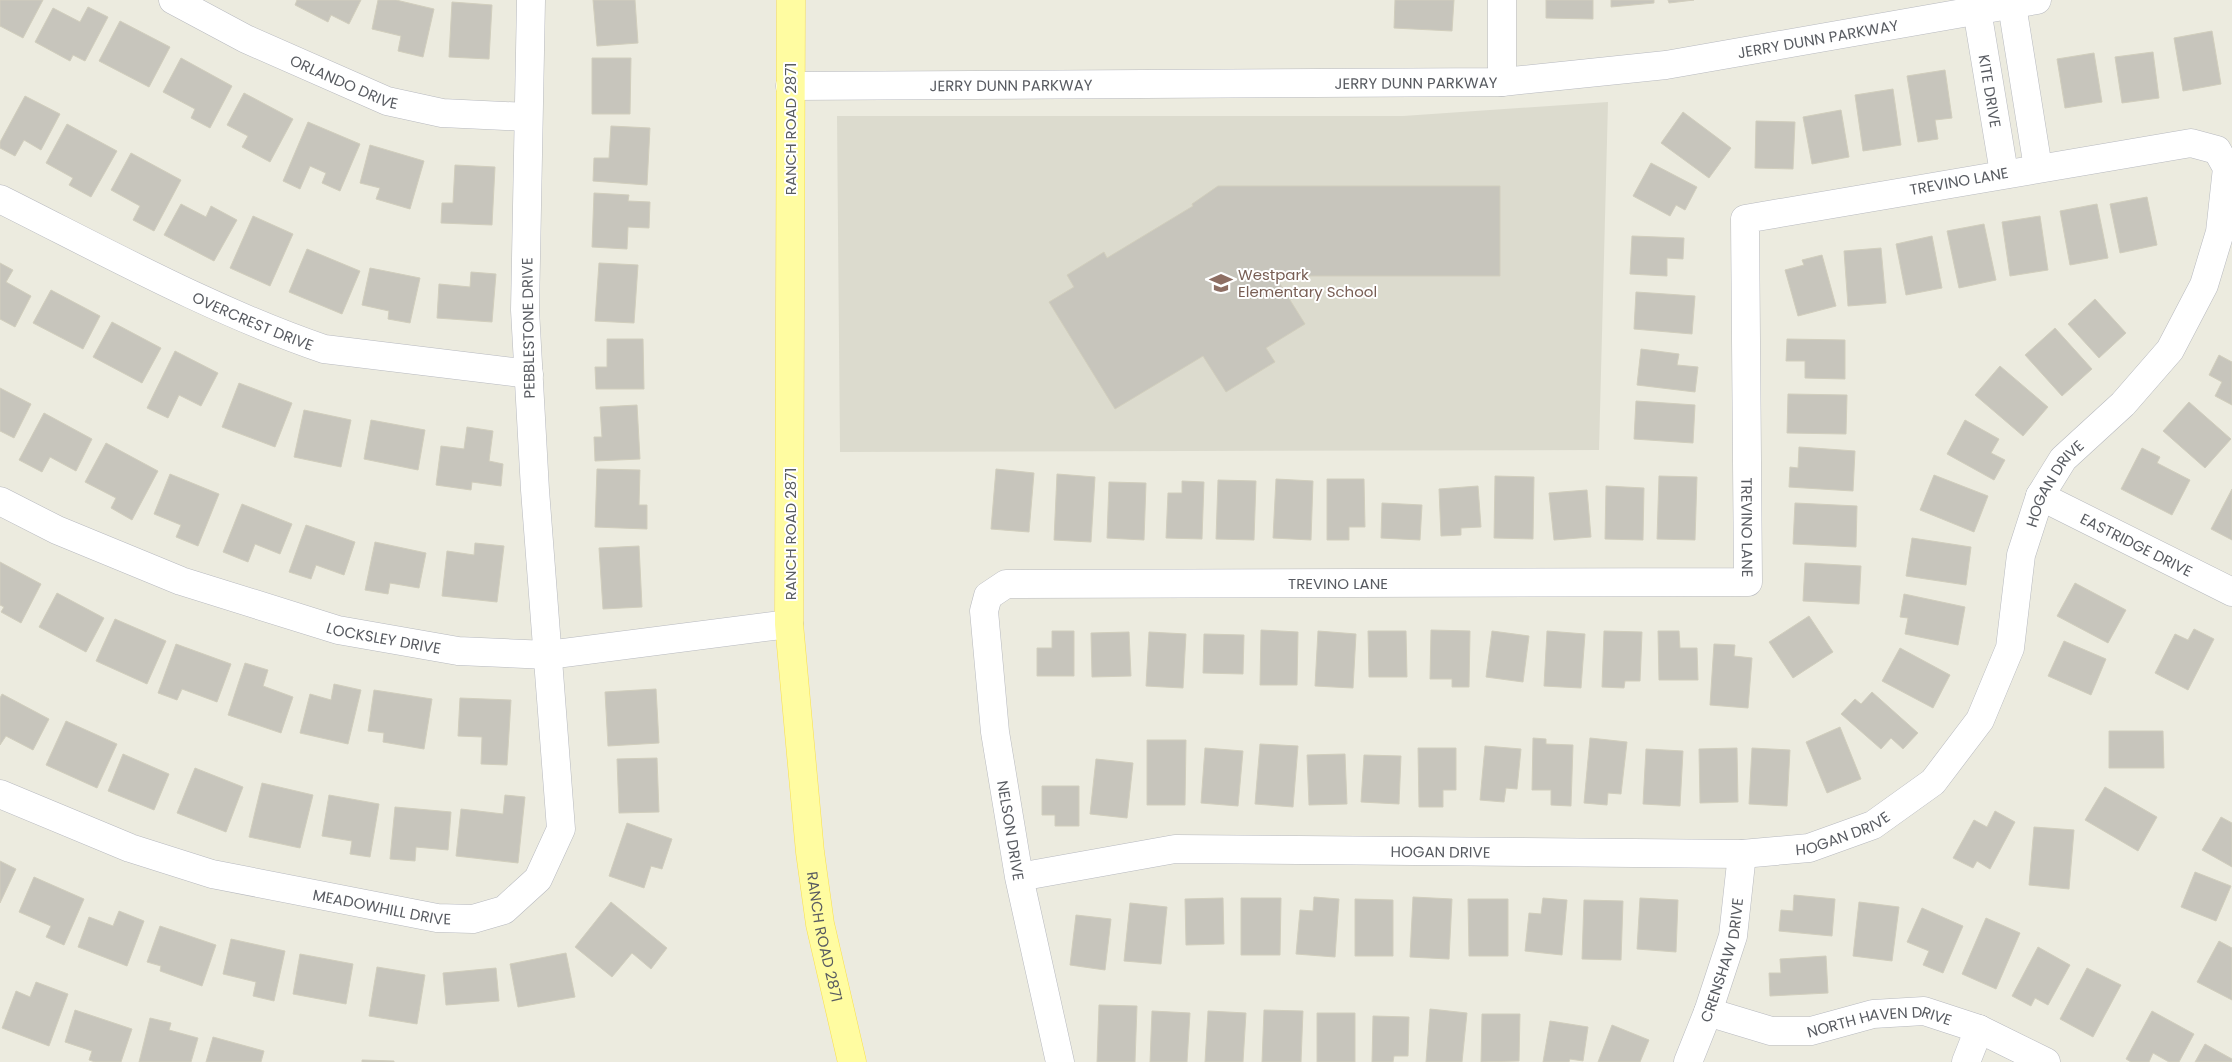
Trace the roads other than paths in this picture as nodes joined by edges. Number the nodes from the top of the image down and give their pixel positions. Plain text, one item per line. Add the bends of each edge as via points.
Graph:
1 (173, 0) edge
2 (531, 0) edge
3 (791, 0) edge
4 (1502, 0) edge
5 (2025, 2) edge
6 (1977, 10) junction
7 (1502, 82) junction
8 (790, 86) junction
9 (528, 117) junction
10 (2217, 150) joint
11 (2038, 168) junction
12 (2004, 173) junction
13 (0, 199) edge
14 (529, 374) junction
15 (2040, 496) junction
16 (0, 501) edge
17 (2232, 592) edge
18 (988, 596) joint
19 (790, 624) junction
20 (548, 655) junction
21 (0, 794) edge
22 (1742, 854) junction
23 (1019, 877) junction
24 (1708, 1012) junction
25 (1979, 1029) junction
26 (852, 1062) edge
27 (1060, 1062) edge
28 (1688, 1062) edge
29 (1966, 1062) edge
30 (2046, 1062) edge

1 - 9 street, ORLANDO DRIVE via 246,39 387,102 442,113
2 - 9 street, PEBBLESTONE DRIVE
3 - 8 main road, RANCH ROAD 2871
4 - 7 street
5 - 6 street, JERRY DUNN PARKWAY
5 - 11 street
6 - 7 street, JERRY DUNN PARKWAY via 1666,65
6 - 12 street, KITE DRIVE
7 - 8 street, JERRY DUNN PARKWAY
8 - 19 main road, RANCH ROAD 2871
9 - 14 street, PEBBLESTONE DRIVE via 526,310
10 - 11 street, TREVINO LANE via 2191,143
10 - 15 street, HOGAN DRIVE via 2227,168 2220,232 2204,285 2170,350 2123,404 2063,458
11 - 12 street, TREVINO LANE
12 - 18 street, TREVINO LANE via 1745,219 1748,582 1006,584
13 - 14 street, OVERCREST DRIVE via 172,285 324,349
14 - 20 street, PEBBLESTONE DRIVE via 534,490
15 - 17 street, EASTRIDGE DRIVE
15 - 22 street, HOGAN DRIVE via 2021,555 2010,648 1980,720 1933,782 1873,825 1809,848
16 - 20 street, LOCKSLEY DRIVE via 56,530 181,581 338,630 458,652
18 - 23 street, NELSON DRIVE via 984,611 995,732
19 - 20 street, LOCKSLEY DRIVE
19 - 26 main road, RANCH ROAD 2871 via 816,897
20 - 21 street, MEADOWHILL DRIVE via 561,829 538,880 504,910 474,919 437,918 212,874 130,848
22 - 23 street, HOGAN DRIVE via 1175,849
22 - 24 street, CRENSHAW DRIVE via 1733,936
23 - 27 street, NELSON DRIVE
24 - 25 street, NORTH HAVEN DRIVE via 1771,1031 1810,1031 1873,1014 1924,1011
24 - 28 street, CRENSHAW DRIVE
25 - 29 street
25 - 30 street, NORTH HAVEN DRIVE

